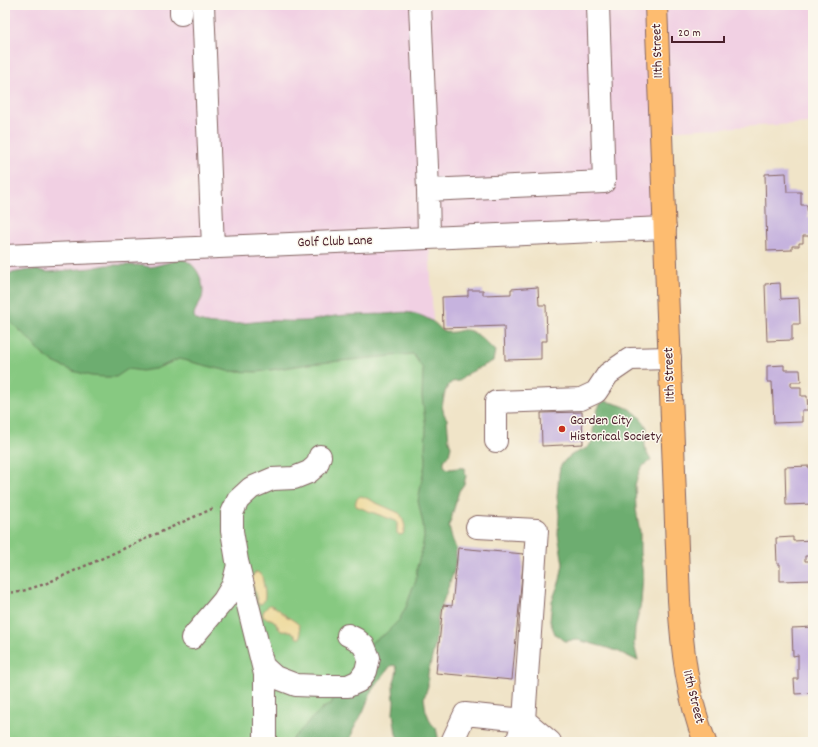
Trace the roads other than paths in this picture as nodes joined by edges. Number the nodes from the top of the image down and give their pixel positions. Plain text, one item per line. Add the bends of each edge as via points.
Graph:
1 (420, 5) edge
2 (598, 5) edge
3 (656, 5) edge
4 (203, 9) edge
5 (428, 190) junction
6 (665, 228) junction
7 (429, 238) junction
8 (213, 247) junction
9 (5, 256) edge
10 (670, 358) junction
11 (496, 441) dead end
12 (320, 456) dead end
13 (477, 527) dead end
14 (238, 565) junction
15 (348, 635) dead end
16 (192, 638) dead end
17 (263, 666) junction
18 (524, 720) junction
19 (701, 741) edge
20 (265, 742) edge
21 (452, 742) edge
22 (517, 742) edge
23 (550, 742) edge

1 - 5 street
2 - 5 street via 604,182
3 - 6 main road, 11th Street
4 - 8 street
5 - 7 street
6 - 7 street, Golf Club Lane
6 - 10 main road, 11th Street
7 - 8 street, Golf Club Lane
8 - 9 street, Golf Club Lane
10 - 11 street via 630,359 608,374 596,392 581,399 496,402
10 - 19 main road, 11th Street via 678,600 687,679
12 - 14 street via 317,465 309,472 294,478 272,479 251,488 238,500 232,513 232,531
13 - 18 street via 537,530
14 - 16 street via 233,585 224,600
14 - 17 street
15 - 17 street via 364,646 369,658 366,671 359,681 348,686 296,684 275,677
17 - 20 street
18 - 21 street via 465,714
18 - 22 street
18 - 23 street

